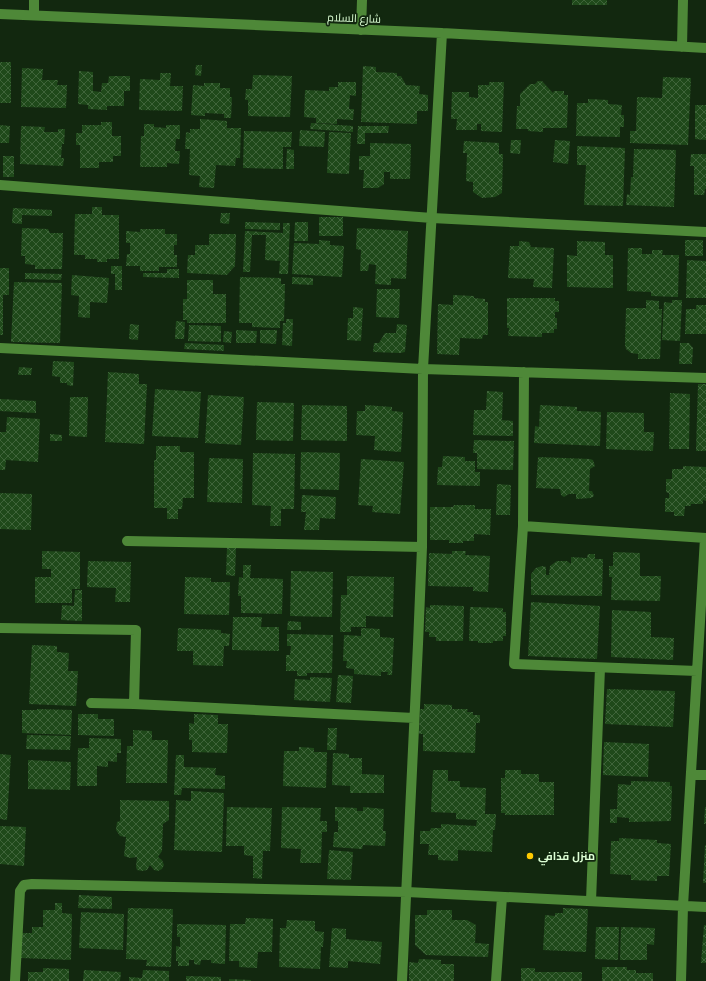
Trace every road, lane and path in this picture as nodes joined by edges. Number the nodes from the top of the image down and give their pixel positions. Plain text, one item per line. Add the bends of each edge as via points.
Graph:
1 (34, 0) edge
2 (362, 0) edge
3 (683, 0) edge
4 (0, 14) edge
5 (34, 15) junction
6 (361, 30) junction
7 (442, 33) junction
8 (682, 47) junction
9 (706, 48) edge
10 (0, 185) edge
11 (432, 218) junction
12 (706, 232) edge
13 (0, 348) edge
14 (423, 369) junction
15 (524, 372) junction
16 (706, 378) edge
17 (523, 526) junction
18 (706, 538) edge
19 (127, 541) dead end
20 (422, 547) junction
21 (0, 628) edge
22 (600, 668) junction
23 (697, 671) junction
24 (91, 703) dead end
25 (134, 704) junction
26 (414, 718) junction
27 (691, 775) junction
28 (706, 776) edge
29 (407, 892) junction
30 (502, 897) junction
31 (591, 901) junction
32 (683, 906) junction
33 (706, 907) edge
34 (15, 981) edge
35 (402, 981) edge
36 (496, 981) edge
37 (681, 981) edge

1 - 5 street
2 - 6 street
3 - 8 street
4 - 5 street, شارع السلام
5 - 6 street, شارع السلام
6 - 7 street, شارع السلام
7 - 8 street, شارع السلام
7 - 11 street
8 - 9 street, شارع السلام
10 - 11 street
11 - 12 street
11 - 14 street
13 - 14 street
14 - 15 street
14 - 20 street
15 - 16 street
15 - 17 street
17 - 18 street
17 - 22 street via 514,664
18 - 23 street
19 - 20 street
20 - 26 street
21 - 25 street via 136,630
22 - 23 street
22 - 31 street
23 - 27 street
24 - 25 street
25 - 26 street
26 - 29 street
27 - 28 street
27 - 32 street
29 - 30 street
29 - 34 street via 24,885 20,891
29 - 35 street
30 - 31 street
30 - 36 street
31 - 32 street
32 - 33 street
32 - 37 street

